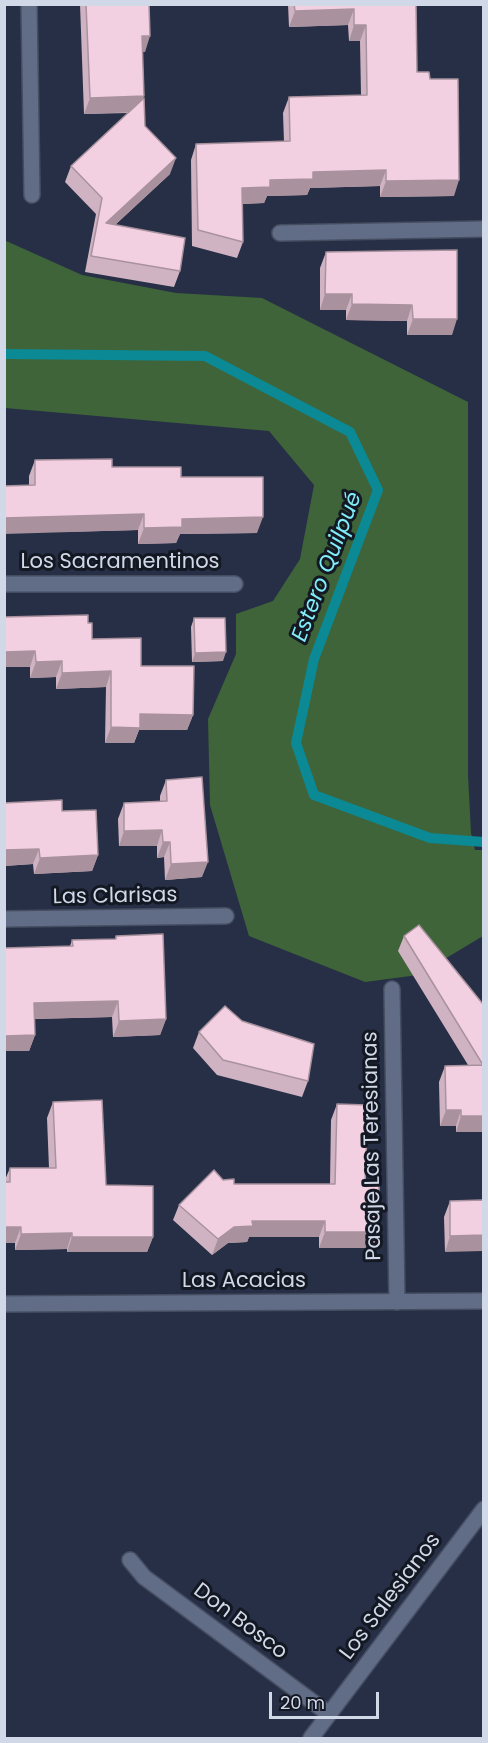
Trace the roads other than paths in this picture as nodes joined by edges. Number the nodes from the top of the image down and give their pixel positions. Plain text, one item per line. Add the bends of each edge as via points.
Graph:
1 (28, 4) edge
2 (32, 195) dead end
3 (483, 229) edge
4 (280, 233) dead end
5 (4, 584) edge
6 (235, 584) dead end
7 (226, 916) dead end
8 (4, 918) edge
9 (392, 989) dead end
10 (483, 1300) edge
11 (397, 1302) junction
12 (4, 1304) edge
13 (483, 1509) edge
14 (130, 1560) dead end
15 (329, 1714) junction
16 (311, 1738) edge

1 - 2 street
3 - 4 street
5 - 6 street, Los Sacramentinos
7 - 8 street, Las Clarisas
9 - 11 street, Pasaje Las Teresianas
10 - 11 street, Las Acacias
11 - 12 street, Las Acacias
13 - 15 street, Los Salesianos
14 - 15 street, Don Bosco via 144,1577
15 - 16 street, Los Salesianos

